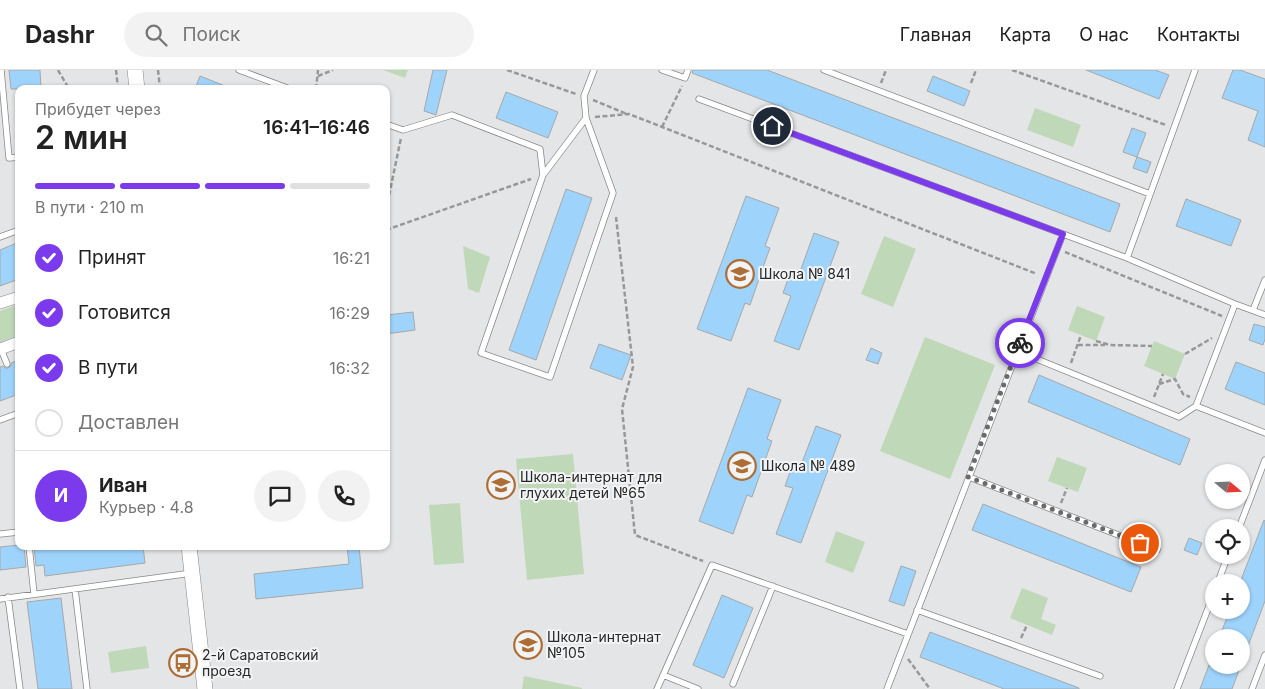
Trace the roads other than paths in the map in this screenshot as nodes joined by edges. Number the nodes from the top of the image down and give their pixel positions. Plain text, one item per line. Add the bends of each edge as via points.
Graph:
1 (1, 70) edge
2 (135, 70) edge
3 (239, 70) edge
4 (594, 70) edge
5 (662, 70) edge
6 (688, 70) edge
7 (824, 70) edge
8 (1195, 70) edge
9 (137, 85) edge
10 (279, 85) edge
11 (699, 99) dead end
12 (586, 118) junction
13 (390, 125) edge
14 (15, 157) edge
15 (543, 175) junction
16 (1150, 194) junction
17 (15, 231) edge
18 (1063, 234) junction
19 (0, 237) edge
20 (1126, 258) junction
21 (1265, 280) edge
22 (15, 298) edge
23 (0, 303) edge
24 (1235, 304) junction
25 (1253, 310) junction
26 (1265, 315) edge
27 (15, 344) edge
28 (1, 349) edge
29 (1017, 351) junction
30 (7, 364) dead end
31 (1197, 403) junction
32 (15, 414) edge
33 (0, 420) edge
34 (1265, 433) edge
35 (1265, 460) edge
36 (968, 477) junction
37 (1242, 519) edge
38 (15, 532) edge
39 (0, 534) edge
40 (29, 550) edge
41 (189, 550) edge
42 (1157, 550) dead end
43 (192, 574) junction
44 (773, 586) junction
45 (75, 588) junction
46 (34, 594) junction
47 (8, 598) junction
48 (0, 599) edge
49 (917, 610) junction
50 (1205, 616) edge
51 (908, 634) junction
52 (1265, 655) edge
53 (663, 675) junction
54 (1100, 676) dead end
55 (733, 684) dead end
56 (20, 689) edge
57 (87, 689) edge
58 (205, 689) edge
59 (657, 689) edge
60 (698, 689) edge
61 (887, 689) edge
62 (1177, 689) edge
63 (1252, 689) edge

1 - 14 lane via 9,158
2 - 9 street
3 - 10 lane
4 - 12 lane via 584,96
5 - 6 lane via 685,78
7 - 16 lane
8 - 16 lane
11 - 18 lane
12 - 15 lane
12 - 15 lane via 613,193 550,377 481,352
13 - 15 lane via 403,130 452,115 540,149
16 - 20 lane
17 - 19 lane
18 - 20 lane
18 - 29 lane
20 - 24 lane
21 - 25 lane
22 - 23 street
24 - 25 lane
24 - 31 lane
25 - 26 lane
27 - 28 street
28 - 30 lane
29 - 31 lane via 1179,417
29 - 36 lane
31 - 34 lane
32 - 33 lane
35 - 37 lane
36 - 42 lane
36 - 49 lane
38 - 39 lane
40 - 46 lane
41 - 43 street
43 - 45 lane
43 - 58 street
44 - 51 lane
44 - 53 lane via 712,564
44 - 55 lane
45 - 46 lane
45 - 57 lane
46 - 47 lane
47 - 48 lane
47 - 56 lane
49 - 51 lane
49 - 54 lane
50 - 62 lane
51 - 61 lane
52 - 63 lane
53 - 59 lane
53 - 60 lane

